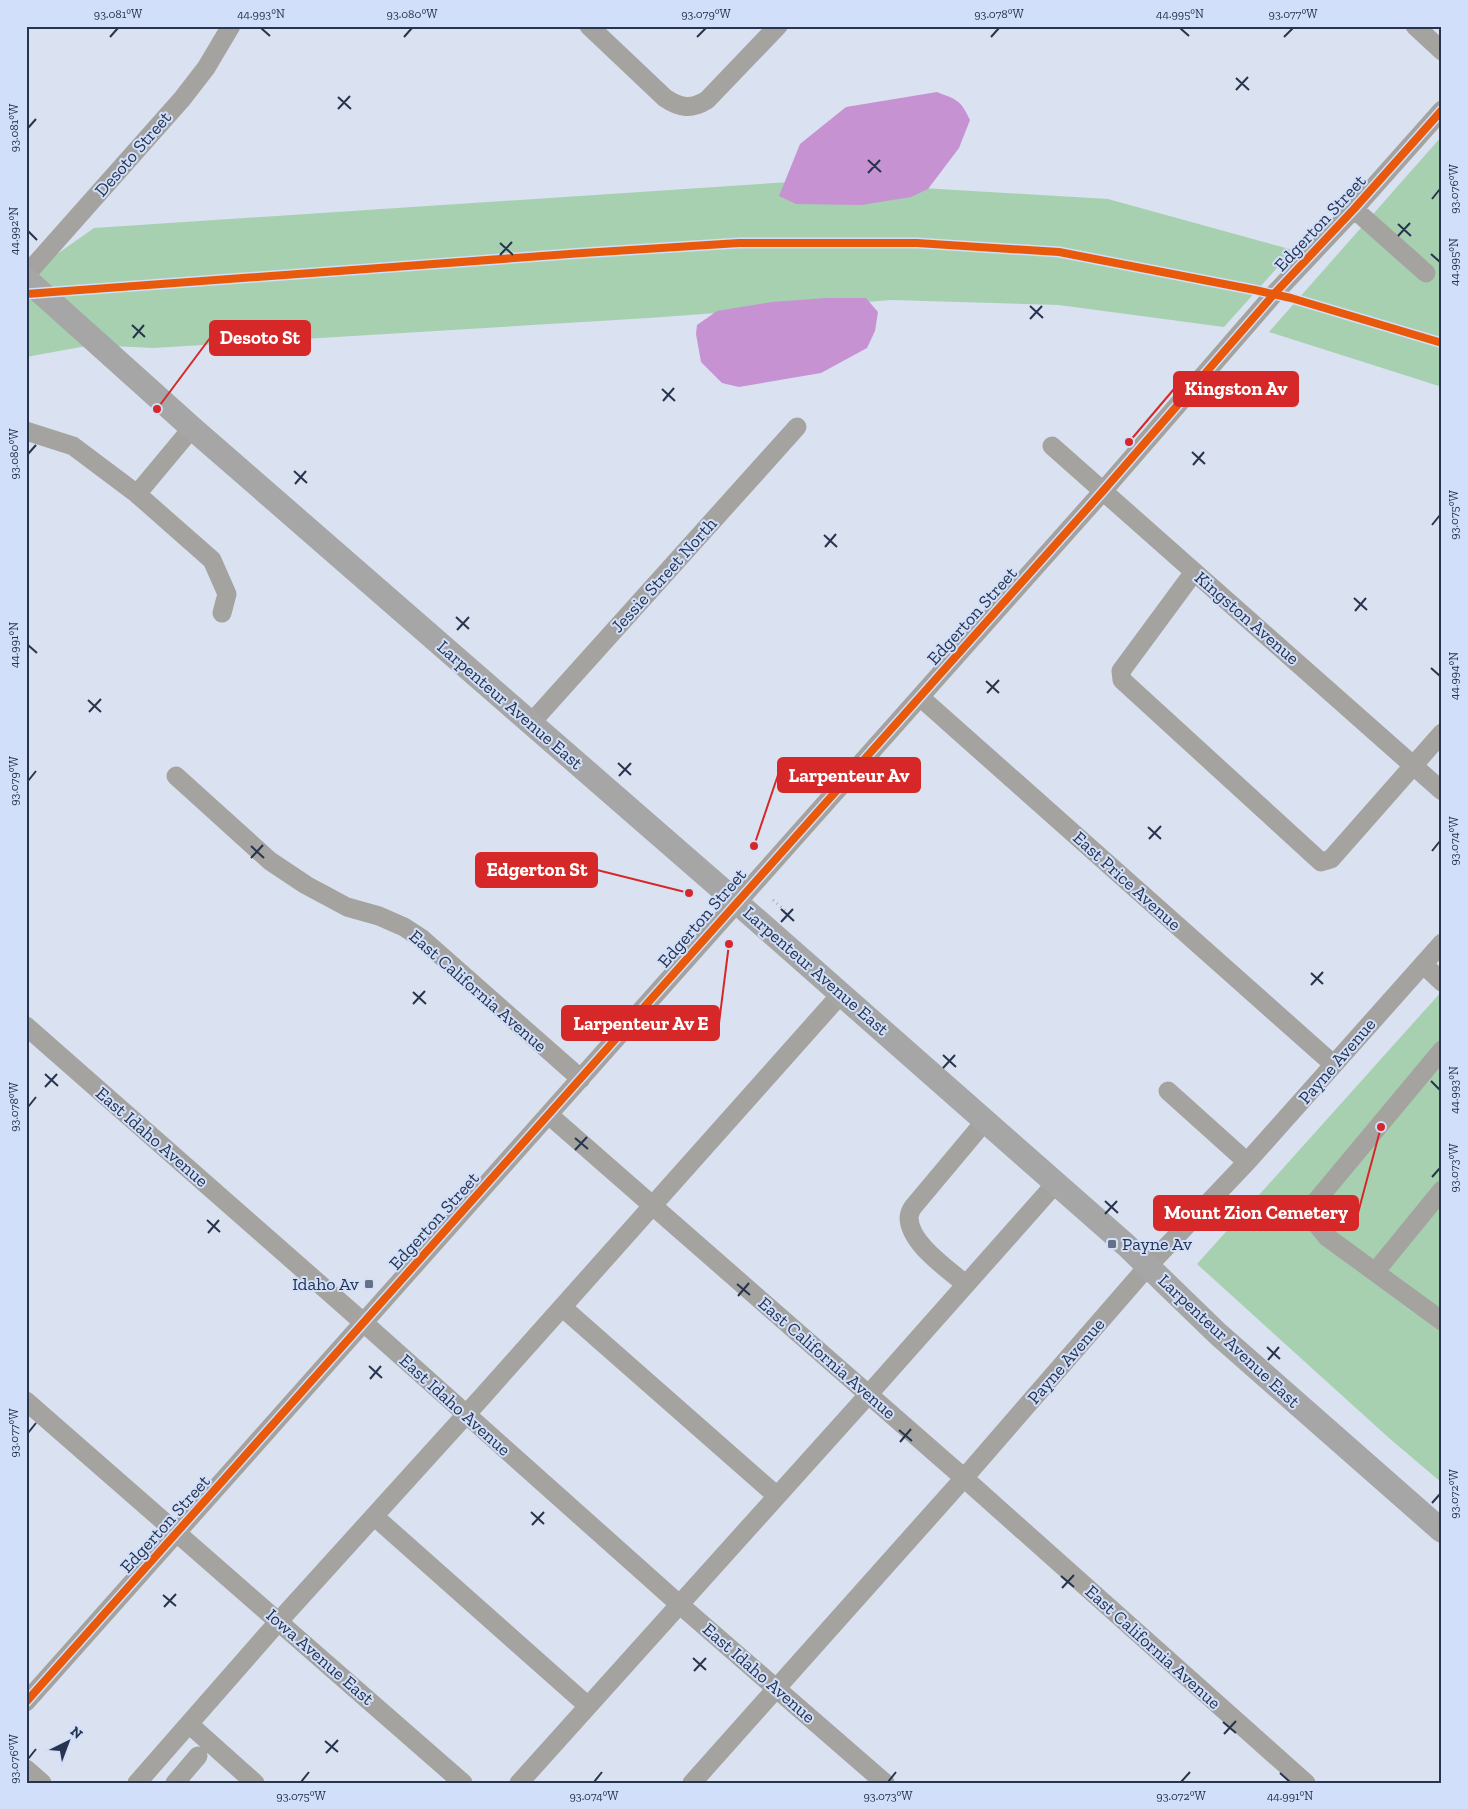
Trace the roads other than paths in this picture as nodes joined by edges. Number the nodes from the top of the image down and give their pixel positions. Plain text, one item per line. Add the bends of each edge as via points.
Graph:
1 (231, 26) edge
2 (588, 26) edge
3 (778, 26) edge
4 (1415, 26) edge
5 (1442, 51) edge
6 (1439, 117) edge
7 (1354, 208) junction
8 (1426, 273) dead end
9 (26, 275) edge
10 (26, 279) edge
11 (797, 427) dead end
12 (192, 428) junction
13 (26, 432) edge
14 (1052, 446) dead end
15 (1103, 491) junction
16 (137, 494) junction
17 (1194, 572) junction
18 (222, 613) dead end
19 (920, 697) junction
20 (531, 723) junction
21 (1442, 733) edge
22 (1413, 765) junction
23 (176, 776) dead end
24 (1442, 791) edge
25 (737, 902) junction
26 (1442, 942) edge
27 (1423, 964) junction
28 (1442, 982) edge
29 (841, 994) junction
30 (26, 1026) edge
31 (1442, 1050) edge
32 (1333, 1064) junction
33 (581, 1079) junction
34 (1168, 1091) dead end
35 (549, 1115) junction
36 (985, 1121) junction
37 (1247, 1162) junction
38 (1056, 1182) junction
39 (1442, 1190) edge
40 (652, 1205) junction
41 (1148, 1266) junction
42 (1374, 1272) junction
43 (965, 1284) junction
44 (562, 1307) junction
45 (1442, 1321) edge
46 (364, 1323) junction
47 (868, 1395) junction
48 (26, 1401) edge
49 (466, 1414) junction
50 (964, 1478) junction
51 (777, 1496) junction
52 (374, 1516) junction
53 (1442, 1530) edge
54 (177, 1533) junction
55 (679, 1604) junction
56 (279, 1621) junction
57 (777, 1688) junction
58 (26, 1702) edge
59 (588, 1706) junction
60 (189, 1724) junction
61 (198, 1756) dead end
62 (26, 1768) edge
63 (42, 1783) edge
64 (137, 1783) edge
65 (175, 1783) edge
66 (255, 1783) edge
67 (463, 1783) edge
68 (519, 1783) edge
69 (692, 1783) edge
70 (885, 1783) edge
71 (1306, 1783) edge

1 - 9 street, Desoto Street via 206,68 182,99
2 - 3 street via 665,98 688,108 707,100
4 - 5 street
6 - 7 street, Edgerton Street
7 - 8 street
7 - 15 street, Edgerton Street via 1274,294
10 - 12 main road, Larpenteur Avenue East
11 - 20 street, Jessie Street North
12 - 16 street
12 - 20 main road, Larpenteur Avenue East
13 - 16 street via 73,446
14 - 15 street, Kingston Avenue
15 - 17 street, Kingston Avenue
15 - 19 street, Edgerton Street
16 - 18 street via 212,560 227,594
17 - 22 street, Kingston Avenue
17 - 22 street via 1121,671 1122,680 1321,862 1332,859
19 - 25 street, Edgerton Street
19 - 32 street, East Price Avenue
20 - 25 main road, Larpenteur Avenue East
21 - 22 street
22 - 24 street, Kingston Avenue
23 - 33 street, East California Avenue via 270,861 306,885 348,907 404,927 421,938
25 - 29 main road, Larpenteur Avenue East
25 - 33 street, Edgerton Street
26 - 27 street, Payne Avenue
27 - 28 street
27 - 32 street, Payne Avenue
29 - 36 main road, Larpenteur Avenue East
29 - 40 street
30 - 46 street, East Idaho Avenue
31 - 42 street via 1312,1206 1314,1221 1327,1238
32 - 37 street, Payne Avenue
33 - 35 street, Edgerton Street
34 - 37 street
35 - 40 street, East California Avenue
35 - 46 street, Edgerton Street
36 - 38 main road, Larpenteur Avenue East
36 - 43 street via 913,1207 909,1217 913,1234 922,1246
37 - 41 street, Payne Avenue
38 - 41 main road, Larpenteur Avenue East
38 - 43 street
39 - 42 street
40 - 44 street
40 - 47 street, East California Avenue
41 - 50 street, Payne Avenue
41 - 53 main road, Larpenteur Avenue East via 1218,1334
42 - 45 street
43 - 47 street
44 - 49 street
44 - 51 street
46 - 49 street, East Idaho Avenue
46 - 54 street, Edgerton Street
47 - 50 street, East California Avenue
47 - 51 street
48 - 54 street, Iowa Avenue East
49 - 52 street
49 - 55 street, East Idaho Avenue
50 - 57 street, Payne Avenue
50 - 71 street, East California Avenue
51 - 55 street
52 - 56 street
52 - 59 street
54 - 56 street, Iowa Avenue East
54 - 58 street, Edgerton Street
55 - 57 street, East Idaho Avenue
55 - 59 street
56 - 60 street
56 - 67 street, Iowa Avenue East
57 - 69 street, Payne Avenue
57 - 70 street, East Idaho Avenue
59 - 68 street
60 - 64 street
60 - 66 street
61 - 65 street
62 - 63 street

